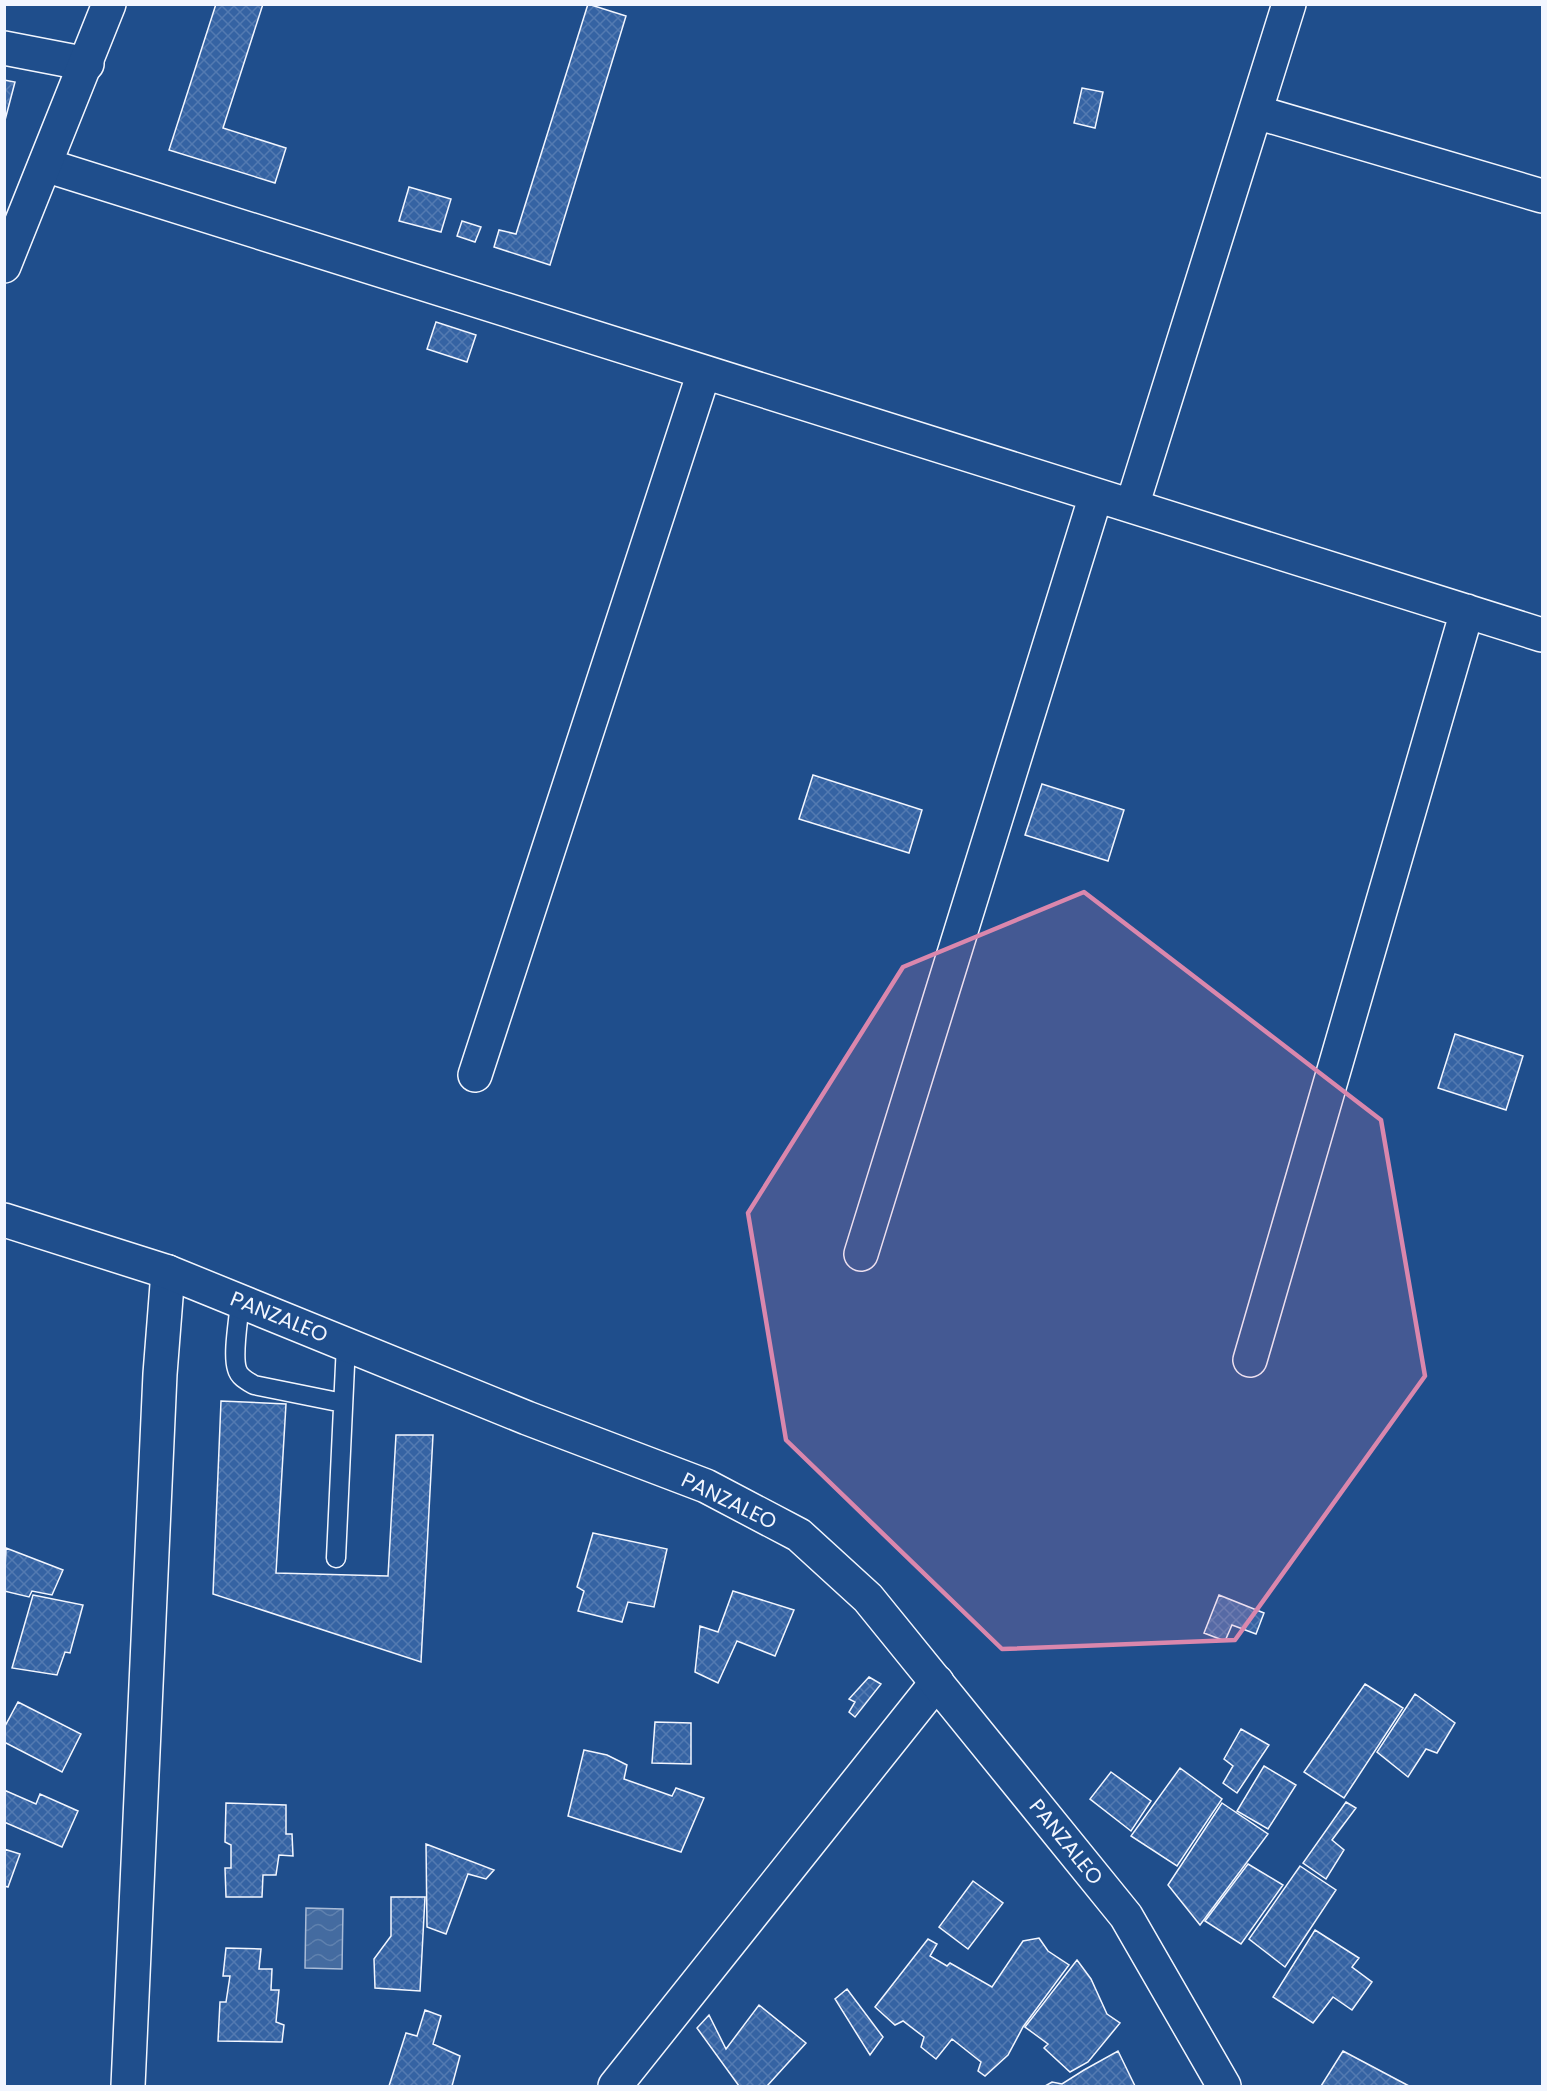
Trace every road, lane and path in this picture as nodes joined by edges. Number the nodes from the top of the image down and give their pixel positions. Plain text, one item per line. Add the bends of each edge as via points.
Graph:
1 (109, 4) edge
2 (1289, 4) edge
3 (4, 48) edge
4 (87, 64) junction
5 (1256, 112) junction
6 (45, 165) junction
7 (1542, 196) edge
8 (4, 266) edge
9 (704, 372) junction
10 (1096, 495) junction
11 (1132, 506) junction
12 (1467, 611) junction
13 (1542, 635) edge
14 (475, 1075) dead end
15 (4, 1220) edge
16 (861, 1254) dead end
17 (168, 1272) junction
18 (240, 1301) junction
19 (346, 1344) junction
20 (1250, 1360) dead end
21 (343, 1403) junction
22 (336, 1558) dead end
23 (937, 1682) junction
24 (128, 2086) edge
25 (615, 2086) edge
26 (1224, 2086) edge

1 - 4 street
2 - 5 street
3 - 4 street
4 - 6 street
5 - 7 street
5 - 11 street
6 - 8 street
6 - 9 street
9 - 10 street
9 - 14 street
10 - 11 street
10 - 16 street
11 - 12 street
12 - 13 street
12 - 20 street
15 - 17 street, PANZALEO
17 - 18 street, PANZALEO
17 - 24 street via 159,1386
18 - 19 street, PANZALEO
18 - 21 lane via 237,1369 243,1379 254,1385
19 - 21 lane
19 - 23 street, PANZALEO via 706,1486 799,1535 867,1598
21 - 22 lane
23 - 25 street
23 - 26 street, PANZALEO via 1126,1916

